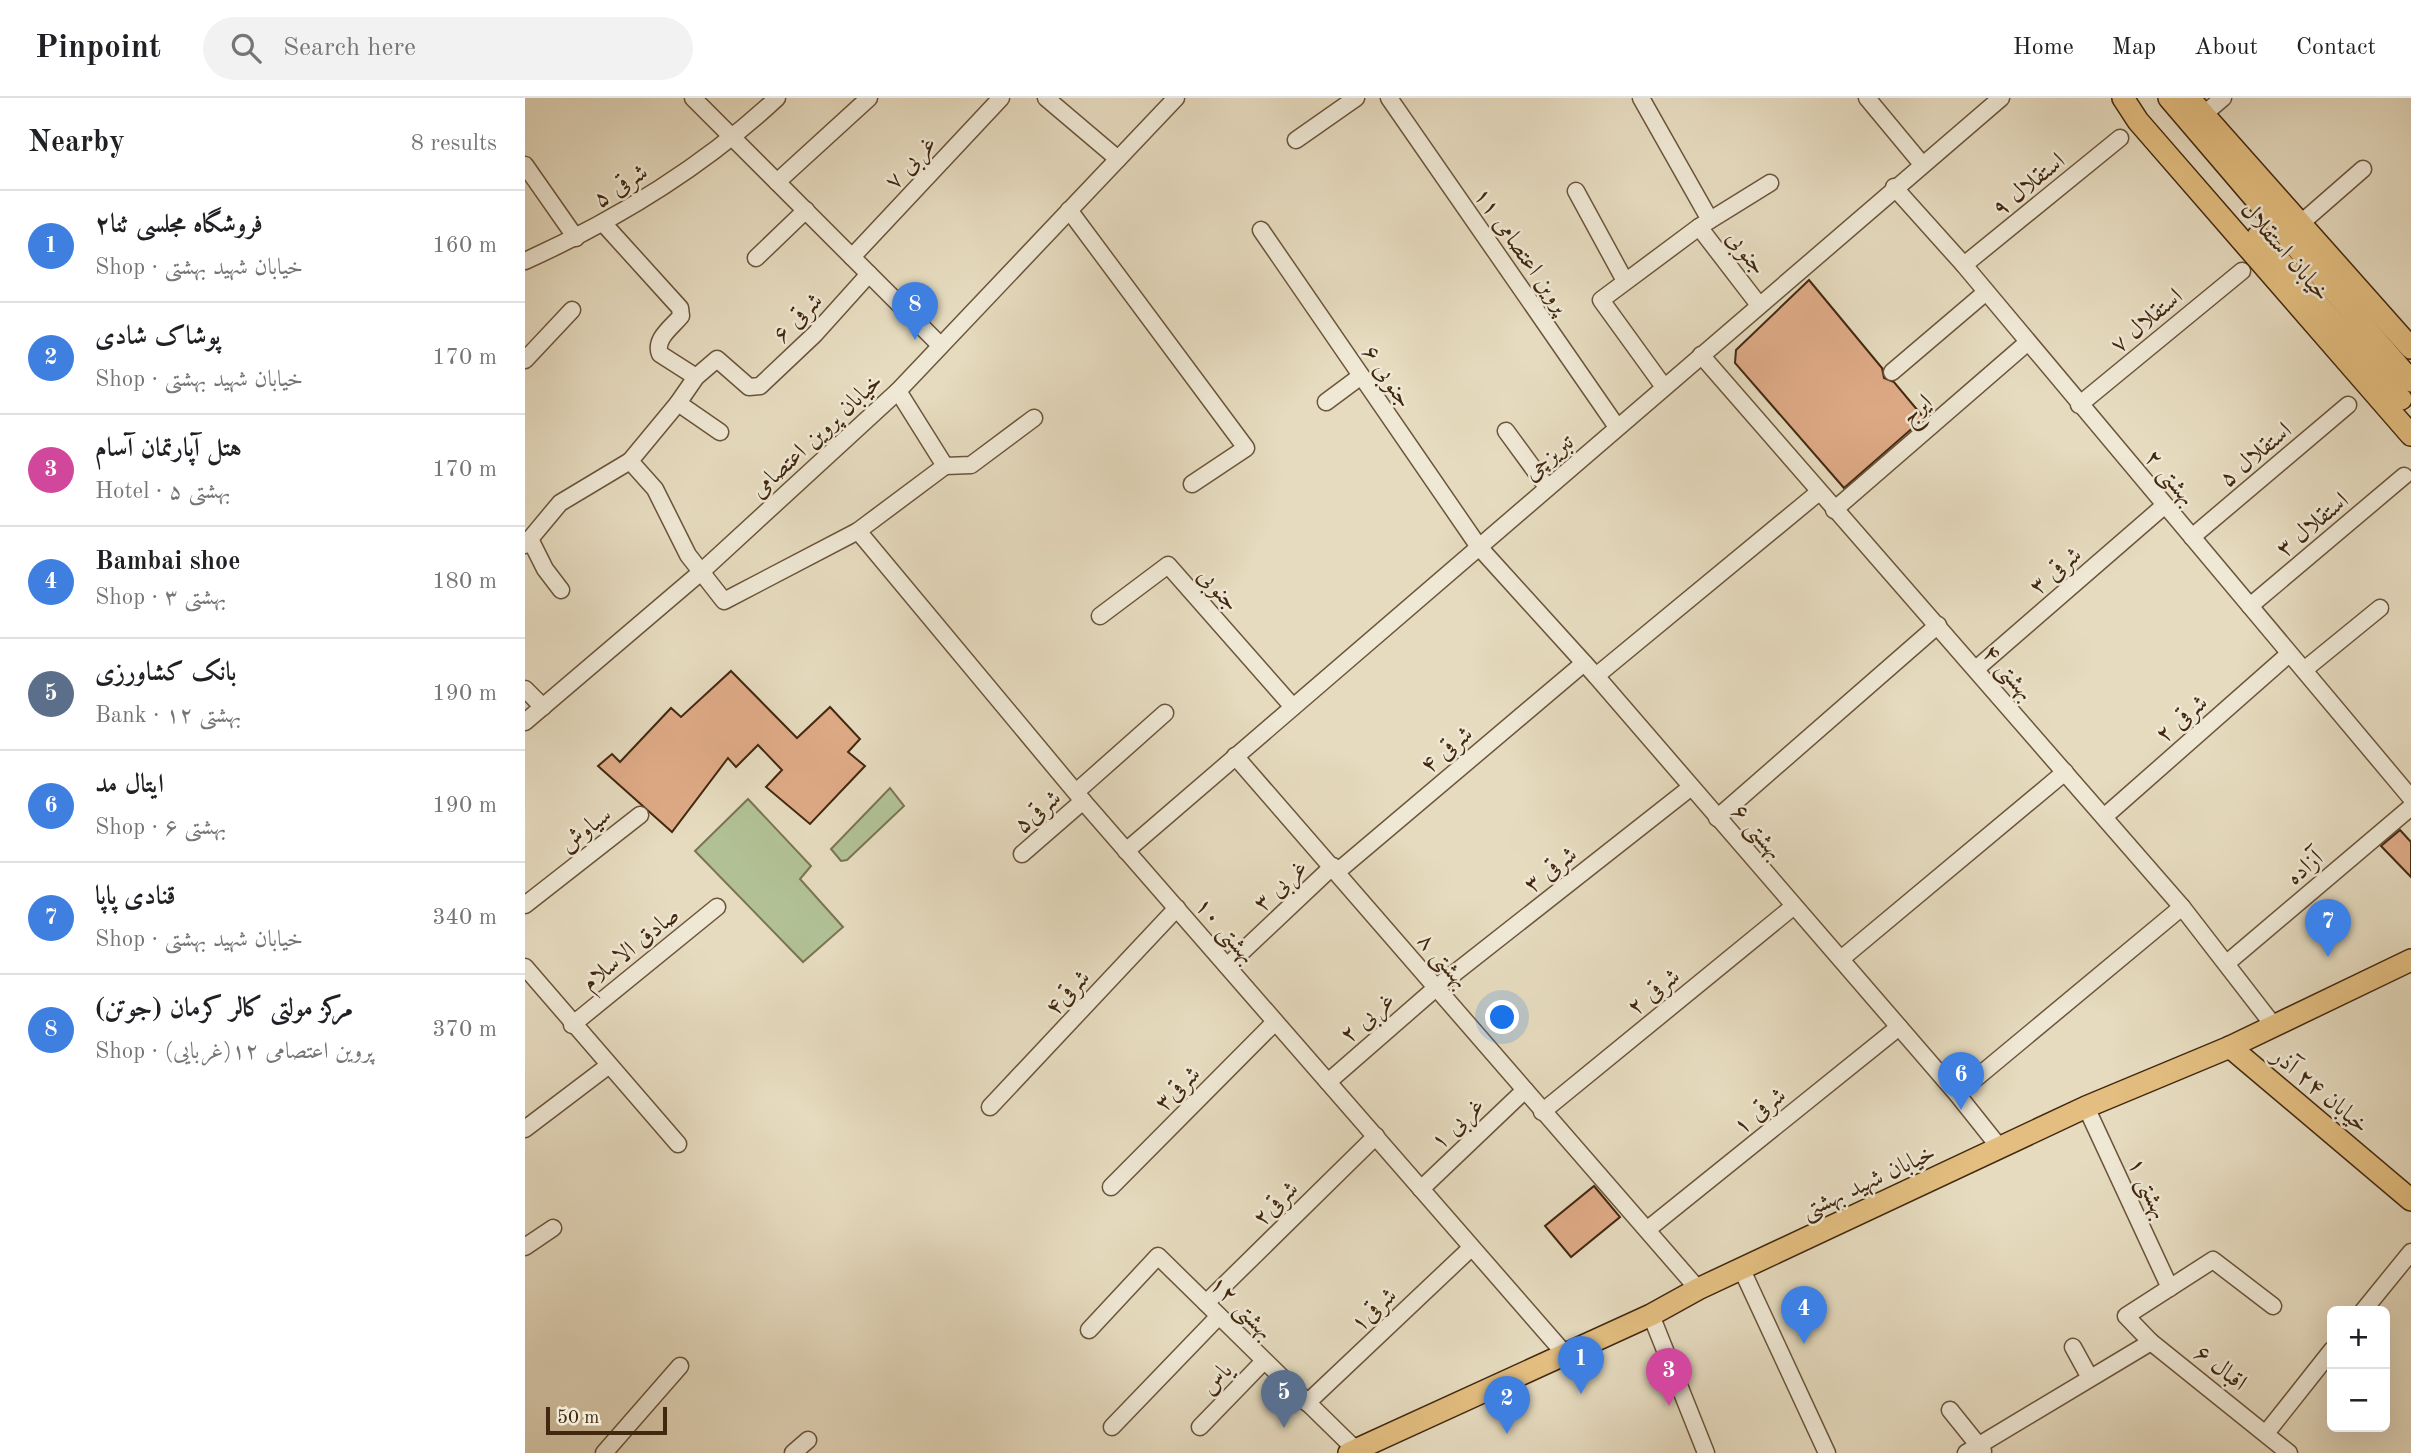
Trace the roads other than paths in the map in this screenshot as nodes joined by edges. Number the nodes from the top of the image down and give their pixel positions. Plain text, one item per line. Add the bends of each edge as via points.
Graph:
1 (693, 98) edge
2 (776, 98) edge
3 (869, 98) edge
4 (1001, 98) edge
5 (1046, 98) edge
6 (1176, 98) edge
7 (1356, 98) edge
8 (1389, 98) edge
9 (1641, 98) edge
10 (1867, 98) edge
11 (2001, 98) edge
12 (2123, 98) edge
13 (2136, 98) edge
14 (2169, 98) edge
15 (2189, 98) edge
16 (2223, 98) edge
17 (2204, 114) junction
18 (734, 138) junction
19 (2120, 138) dead end
20 (1296, 141) dead end
21 (1118, 159) junction
22 (1921, 163) junction
23 (525, 165) edge
24 (2363, 169) dead end
25 (777, 182) junction
26 (1770, 183) dead end
27 (1894, 187) junction
28 (1576, 191) dead end
29 (806, 210) junction
30 (1069, 210) junction
31 (603, 223) junction
32 (1704, 223) junction
33 (2300, 224) junction
34 (1261, 230) dead end
35 (576, 238) junction
36 (852, 257) junction
37 (755, 258) dead end
38 (525, 261) edge
39 (1964, 265) junction
40 (2242, 271) dead end
41 (869, 274) junction
42 (1625, 281) junction
43 (1986, 292) junction
44 (1759, 305) junction
45 (572, 310) dead end
46 (2028, 342) junction
47 (940, 345) junction
48 (2411, 348) edge
49 (1701, 355) junction
50 (525, 360) edge
51 (1892, 372) dead end
52 (1361, 376) junction
53 (696, 377) junction
54 (1664, 387) junction
55 (898, 391) junction
56 (2408, 396) edge
57 (2379, 401) junction
58 (1326, 402) dead end
59 (678, 403) junction
60 (2079, 405) junction
61 (2349, 405) dead end
62 (1034, 418) dead end
63 (1617, 427) junction
64 (1507, 431) dead end
65 (720, 432) dead end
66 (2411, 435) edge
67 (631, 461) junction
68 (945, 466) junction
69 (2404, 476) dead end
70 (1192, 484) dead end
71 (1548, 487) junction
72 (1819, 492) junction
73 (2165, 505) junction
74 (1834, 510) junction
75 (858, 531) junction
76 (2192, 537) junction
77 (528, 542) edge
78 (1479, 547) junction
79 (701, 572) junction
80 (561, 590) dead end
81 (2250, 606) junction
82 (2380, 608) dead end
83 (1100, 616) dead end
84 (1938, 625) junction
85 (2289, 653) junction
86 (1584, 663) junction
87 (1976, 669) junction
88 (2304, 670) junction
89 (1596, 676) junction
90 (525, 689) edge
91 (543, 707) junction
92 (1293, 707) junction
93 (1165, 713) dead end
94 (525, 722) edge
95 (1235, 756) junction
96 (2065, 772) junction
97 (1690, 788) junction
98 (1079, 797) junction
99 (2411, 798) edge
100 (2411, 807) edge
101 (640, 815) dead end
102 (2104, 817) junction
103 (1717, 818) junction
104 (1126, 851) junction
105 (1022, 855) dead end
106 (1336, 868) junction
107 (525, 905) edge
108 (1794, 906) junction
109 (717, 907) dead end
110 (2182, 907) junction
111 (1177, 908) junction
112 (1841, 959) junction
113 (2411, 960) edge
114 (2227, 962) junction
115 (1227, 966) junction
116 (525, 967) edge
117 (1437, 987) junction
118 (1275, 1022) junction
119 (572, 1025) junction
120 (2274, 1026) junction
121 (1899, 1027) junction
122 (2230, 1047) junction
123 (608, 1066) junction
124 (1328, 1082) junction
125 (1525, 1090) junction
126 (1957, 1094) junction
127 (990, 1107) dead end
128 (2086, 1107) junction
129 (1542, 1112) junction
130 (525, 1129) edge
131 (1376, 1136) junction
132 (678, 1144) dead end
133 (2000, 1148) junction
134 (1111, 1187) dead end
135 (1421, 1189) junction
136 (2411, 1199) edge
137 (553, 1228) dead end
138 (1648, 1229) junction
139 (525, 1247) edge
140 (1471, 1248) junction
141 (2411, 1252) edge
142 (1742, 1270) junction
143 (2170, 1288) junction
144 (1698, 1289) junction
145 (1206, 1303) junction
146 (2273, 1306) dead end
147 (2367, 1306) edge
148 (1651, 1315) junction
149 (1219, 1316) junction
150 (1089, 1330) dead end
151 (2151, 1342) junction
152 (2073, 1347) dead end
153 (1565, 1354) junction
154 (2327, 1356) edge
155 (1264, 1361) junction
156 (680, 1366) dead end
157 (2090, 1378) junction
158 (1307, 1403) junction
159 (1950, 1410) dead end
160 (1112, 1427) dead end
161 (1200, 1427) dead end
162 (2267, 1432) junction
163 (808, 1440) dead end
164 (1976, 1450) edge
165 (1354, 1452) edge
166 (2286, 1452) edge
167 (604, 1453) edge
168 (793, 1453) edge
169 (1706, 1453) edge
170 (1827, 1453) edge

1 - 18 street
2 - 18 street, شرقی ۵
3 - 25 street
4 - 36 street, غربی ۷
5 - 21 street
6 - 21 street, خیابان پروین اعتصامی
7 - 20 street
8 - 63 street, پروین اعتصامی ۱۱
9 - 32 street, جنوبی
10 - 22 street
11 - 22 street, تبریزچی
12 - 57 main road, خیابان استقلال
13 - 56 main road
14 - 56 main road
15 - 17 main road, خیابان استقلال
16 - 17 street
17 - 33 main road, خیابان استقلال
18 - 25 street
18 - 31 street, شرقی ۵
19 - 39 street, استقلال ۹
21 - 30 street, خیابان پروین اعتصامی
22 - 27 street, تبریزچی
23 - 35 street
24 - 33 street
25 - 29 street
26 - 32 street
27 - 39 street, بهشتی ۲
27 - 44 street, تبریزچی
28 - 42 street
29 - 36 street
29 - 37 street
30 - 47 street, خیابان پروین اعتصامی
30 - 70 street via 1246,448
31 - 35 street, شرقی ۵
31 - 53 street via 676,302 681,316 658,342 658,348 660,354
32 - 42 street
32 - 44 street, جنوبی
33 - 48 main road, خیابان استقلال
34 - 52 street, جنوبی ۶
35 - 38 street, شرقی ۵
36 - 41 street
39 - 43 street, بهشتی ۲
40 - 60 street, استقلال ۷
41 - 47 street
41 - 53 street, شرقی ۶ via 815,334 754,388 717,359
42 - 54 street via 1601,300
43 - 46 street, بهشتی ۲
43 - 51 street
44 - 49 street, تبریزچی
45 - 50 street
46 - 60 street, بهشتی ۲
46 - 74 street, ایرج
47 - 55 street, خیابان پروین اعتصامی
49 - 54 street, تبریزچی
49 - 72 street, بهشتی ۴
52 - 58 street
52 - 78 street, جنوبی ۶
53 - 59 street
54 - 63 street, تبریزچی
55 - 68 street
55 - 79 street, خیابان پروین اعتصامی
56 - 57 main road via 2393,410
57 - 66 main road, خیابان استقلال
59 - 65 street
59 - 67 street
60 - 73 street, بهشتی ۲
61 - 76 street, استقلال ۵
62 - 68 street via 971,465
63 - 71 street, تبریزچی
64 - 71 street
67 - 77 street via 560,503
67 - 79 street via 655,489
68 - 75 street
69 - 81 street, استقلال ۳
71 - 78 street, تبریزچی
72 - 74 street, بهشتی ۴
72 - 89 street
73 - 76 street, بهشتی ۲
73 - 87 street, ۳ شرقی
74 - 84 street, بهشتی ۴
75 - 79 street via 724,601
75 - 98 street, بهشتی ۱۰
76 - 81 street, بهشتی ۲
77 - 80 street
78 - 86 street, بهشتی ۶
78 - 92 street, تبریزچی
79 - 91 street, خیابان پروین اعتصامی
81 - 85 street, بهشتی ۲
82 - 88 street
83 - 92 street, جنوبی via 1168,565
84 - 87 street, بهشتی ۴
84 - 103 street
85 - 88 street, بهشتی ۲
85 - 102 street, شرقی ۲
86 - 89 street, بهشتی ۶
86 - 106 street, شرقی ۴
87 - 96 street, بهشتی ۴
88 - 99 street, بهشتی ۲
89 - 97 street, بهشتی ۶
90 - 91 street
91 - 94 street, خیابان پروین اعتصامی
92 - 95 street, تبریزچی
93 - 98 street, شرقی۵
95 - 104 street, تبریزچی
95 - 106 street, بهشتی ۸
96 - 102 street, بهشتی ۴
96 - 112 street
97 - 103 street, بهشتی ۶
97 - 117 street, شرقی ۳
98 - 104 street, بهشتی ۱۰
98 - 105 street, شرقی۵
100 - 114 street, آزاده
101 - 107 street, سیاوش
102 - 110 street, بهشتی ۴
103 - 108 street, بهشتی ۶
104 - 111 street, بهشتی ۱۰
106 - 115 street, غربی ۳
106 - 117 street, بهشتی ۸
108 - 112 street, بهشتی ۶
108 - 129 street, شرقی ۲
109 - 119 street, صادق الاسلام
110 - 114 street, بهشتی ۴
110 - 126 street
111 - 115 street, بهشتی ۱۰
111 - 127 street, شرقی۴
112 - 121 street, بهشتی ۶
113 - 120 main road, خیابان شهید بهشتی
114 - 120 street, بهشتی ۴
115 - 118 street, بهشتی ۱۰
116 - 119 street
117 - 124 street, غربی ۲
117 - 125 street, بهشتی ۸
118 - 124 street, بهشتی ۱۰
118 - 134 street, شرقی۳
119 - 123 street
120 - 122 main road, خیابان شهید بهشتی
121 - 126 street, بهشتی ۶
121 - 138 street, شرقی ۱
122 - 128 main road, خیابان شهید بهشتی
122 - 136 main road, خیابان ۲۴ آذر
123 - 130 street
123 - 132 street
124 - 131 street, بهشتی ۱۰
125 - 129 street, بهشتی ۸
125 - 135 street, غربی ۱
126 - 133 street, بهشتی ۶
128 - 133 main road, خیابان شهید بهشتی
128 - 143 street, بهشتی ۱
129 - 138 street, بهشتی ۸
131 - 135 street, بهشتی ۱۰
131 - 145 street, شرقی۲
133 - 142 main road, خیابان شهید بهشتی
135 - 140 street, بهشتی ۱۰
137 - 139 street
138 - 144 street, بهشتی ۸
140 - 153 street, بهشتی ۱۰
140 - 158 street, شرقی۱
141 - 147 street
142 - 144 main road, خیابان شهید بهشتی
142 - 170 street
143 - 146 street via 2213,1261
143 - 151 street, اقبال ۶ via 2126,1316
144 - 148 main road, خیابان شهید بهشتی
145 - 149 street, بهشتی ۱۲
145 - 150 street, بهشتی ۱۲ via 1158,1256
148 - 153 main road, خیابان شهید بهشتی
148 - 169 street
149 - 155 street, بهشتی ۱۲
149 - 160 street
151 - 157 street
151 - 162 street, اقبال ۶
152 - 157 street
153 - 165 main road, خیابان شهید بهشتی
154 - 162 street
155 - 158 street, بهشتی ۱۲
155 - 161 street, یاس
156 - 167 street
157 - 164 street
158 - 165 street, بهشتی ۱۲
159 - 164 street
162 - 166 street, اقبال ۶
163 - 168 street

